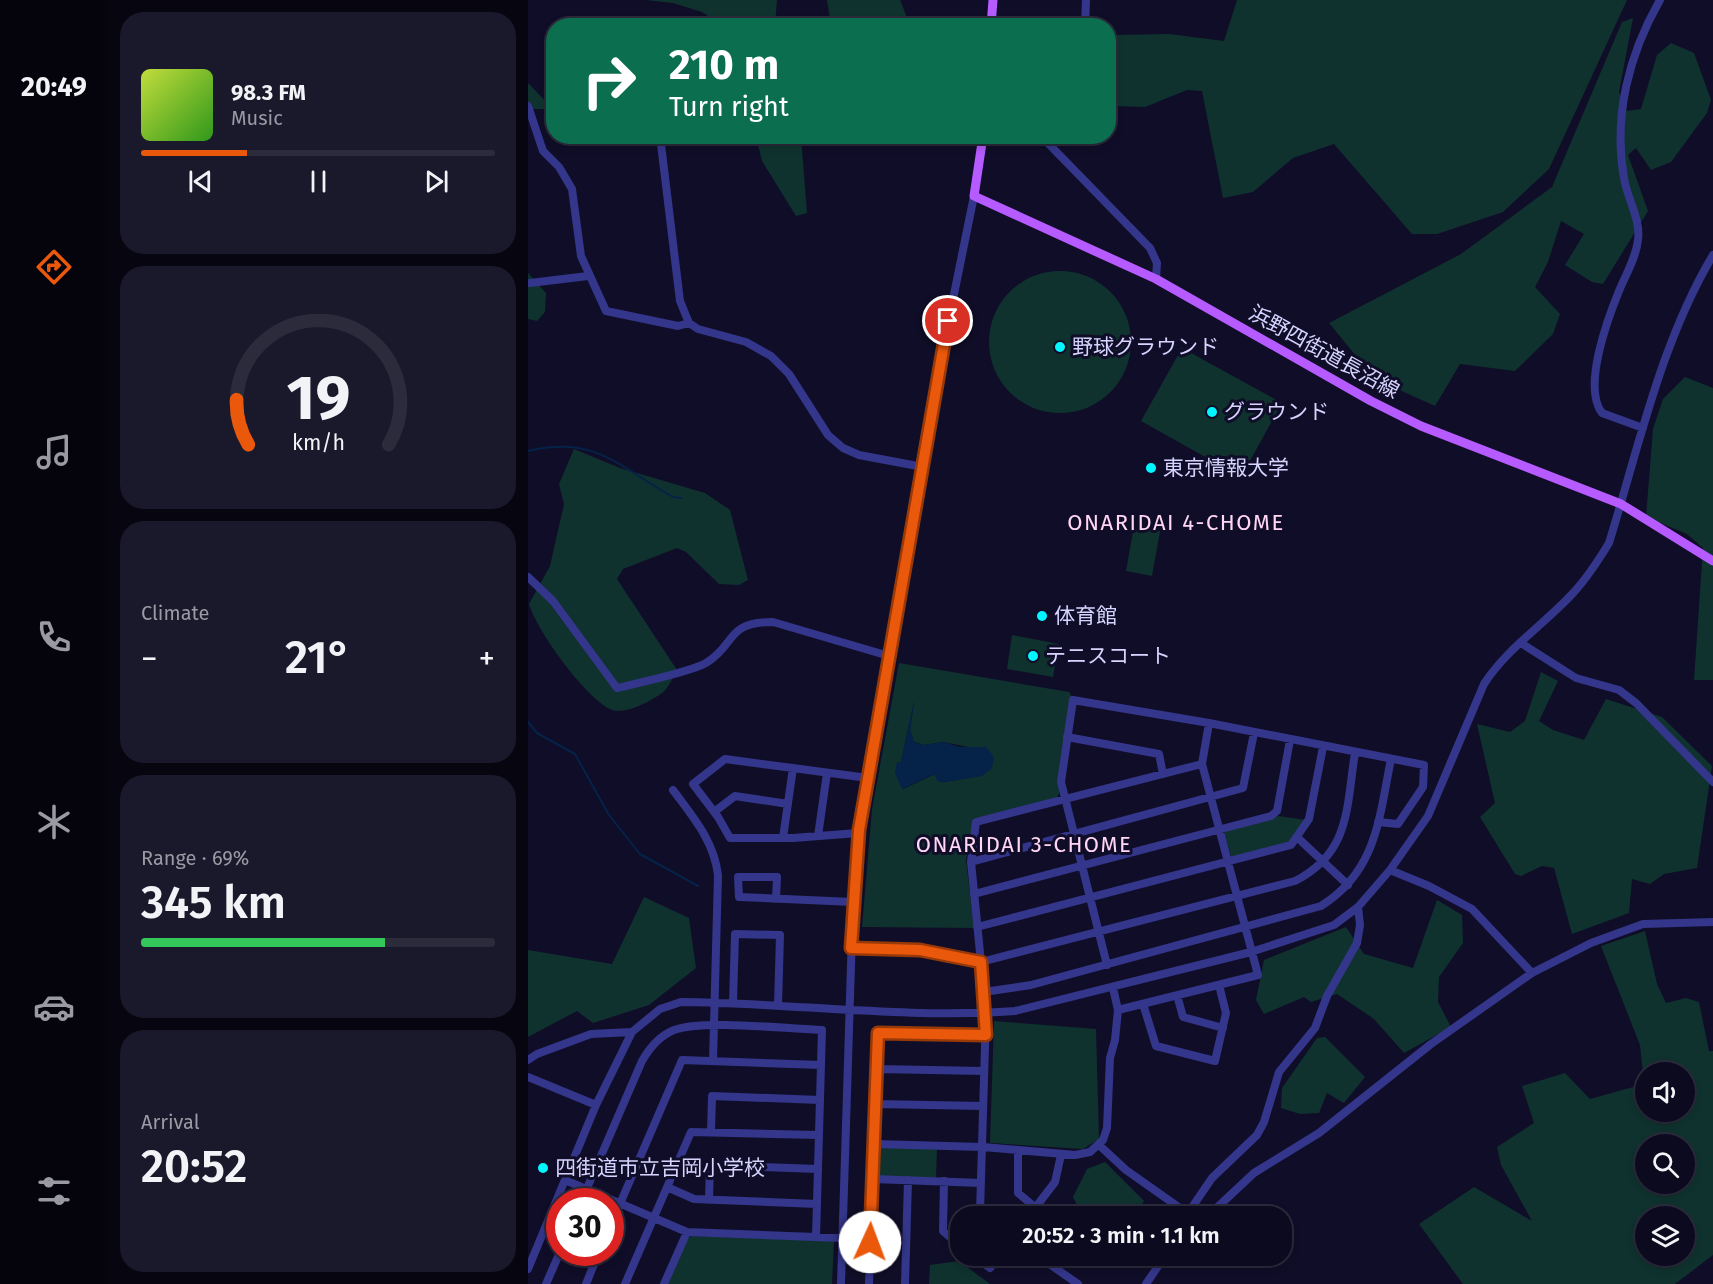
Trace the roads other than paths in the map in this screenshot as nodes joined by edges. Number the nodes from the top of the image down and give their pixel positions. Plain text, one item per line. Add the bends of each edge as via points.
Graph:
1 (993, 0) edge
2 (1086, 0) edge
3 (1660, 0) edge
4 (992, 18) edge
5 (1085, 18) edge
6 (528, 106) edge
7 (661, 144) edge
8 (982, 144) edge
9 (1049, 144) edge
10 (974, 196) junction
11 (1713, 255) edge
12 (588, 276) junction
13 (1156, 279) junction
14 (530, 283) dead end
15 (689, 323) junction
16 (1643, 428) junction
17 (923, 466) junction
18 (1621, 504) junction
19 (1713, 561) edge
20 (528, 577) edge
21 (1521, 643) junction
22 (889, 656) junction
23 (1209, 723) junction
24 (1254, 732) junction
25 (1067, 737) junction
26 (1290, 740) junction
27 (1323, 747) junction
28 (1355, 753) junction
29 (1390, 759) junction
30 (1202, 764) junction
31 (793, 768) junction
32 (827, 773) junction
33 (1163, 774) junction
34 (868, 778) junction
35 (1713, 782) edge
36 (674, 789) dead end
37 (1211, 799) junction
38 (1063, 800) junction
39 (788, 804) junction
40 (714, 812) junction
41 (1378, 822) junction
42 (1219, 829) junction
43 (858, 833) junction
44 (818, 836) junction
45 (1072, 836) junction
46 (783, 838) junction
47 (1298, 838) junction
48 (971, 862) junction
49 (1323, 862) junction
50 (1228, 863) junction
51 (1081, 867) junction
52 (1390, 870) junction
53 (1348, 885) junction
54 (974, 894) junction
55 (1237, 896) junction
56 (776, 899) junction
57 (1089, 899) junction
58 (853, 902) junction
59 (1358, 907) junction
60 (1713, 922) edge
61 (977, 927) junction
62 (1245, 929) junction
63 (1098, 932) junction
64 (851, 948) junction
65 (1251, 952) junction
66 (981, 962) junction
67 (1107, 965) junction
68 (1532, 973) junction
69 (1219, 985) junction
70 (1113, 988) junction
71 (984, 992) junction
72 (1177, 995) junction
73 (715, 1002) junction
74 (733, 1003) junction
75 (1143, 1004) junction
76 (778, 1006) junction
77 (1118, 1010) junction
78 (849, 1011) junction
79 (986, 1013) junction
80 (715, 1026) junction
81 (1224, 1028) junction
82 (632, 1032) junction
83 (986, 1035) junction
84 (528, 1060) edge
85 (713, 1061) junction
86 (821, 1065) junction
87 (877, 1069) junction
88 (984, 1071) junction
89 (528, 1077) edge
90 (820, 1100) junction
91 (875, 1104) junction
92 (596, 1105) junction
93 (983, 1106) junction
94 (711, 1132) junction
95 (819, 1135) junction
96 (874, 1144) junction
97 (1099, 1145) junction
98 (982, 1148) junction
99 (1018, 1150) junction
100 (1061, 1155) junction
101 (818, 1169) junction
102 (873, 1179) junction
103 (565, 1180) junction
104 (908, 1180) junction
105 (944, 1181) junction
106 (981, 1183) junction
107 (667, 1187) junction
108 (585, 1188) edge
109 (587, 1188) edge
110 (624, 1195) edge
111 (709, 1200) junction
112 (817, 1204) junction
113 (624, 1206) edge
114 (980, 1206) edge
115 (1034, 1206) edge
116 (1037, 1206) edge
117 (1175, 1206) edge
118 (1193, 1206) edge
119 (1219, 1206) edge
120 (653, 1218) junction
121 (687, 1232) junction
122 (816, 1237) junction
123 (950, 1237) edge
124 (842, 1238) junction
125 (554, 1266) edge
126 (593, 1266) edge
127 (1052, 1266) edge
128 (1158, 1266) edge
129 (528, 1269) edge
130 (546, 1284) edge
131 (586, 1284) edge
132 (625, 1284) edge
133 (664, 1284) edge
134 (841, 1284) edge
135 (869, 1284) edge
136 (905, 1284) edge
137 (1078, 1284) edge
138 (1146, 1284) edge

1 - 4 main road
2 - 5 street
3 - 16 street via 1629,67 1622,112 1621,161 1639,239 1615,303 1594,387 1602,413
6 - 12 street via 543,152 559,167 572,189
7 - 15 street via 680,301
8 - 10 main road
9 - 13 street via 1150,248 1157,263
10 - 13 main road, 浜野四街道長沼線
10 - 17 street
11 - 16 street via 1685,308
12 - 14 street
12 - 15 street via 606,311 678,326
13 - 18 main road, 浜野四街道長沼線 via 1421,426
15 - 17 street via 706,332 746,342 771,356 789,374 828,435 843,448 859,455
16 - 18 street
17 - 22 street
18 - 19 main road, 浜野四街道長沼線
18 - 21 street via 1609,543 1593,570
20 - 22 street via 553,600 617,688 706,663 736,629 760,622 773,622
21 - 35 street via 1576,678 1618,690 1636,703
21 - 52 street via 1495,667 1484,684 1428,816
22 - 34 street
23 - 24 street
23 - 25 street via 1073,700
23 - 30 street
24 - 26 street
24 - 37 street via 1243,788
25 - 33 street via 1159,753
25 - 38 street via 1060,782
26 - 27 street
26 - 42 street via 1275,814
27 - 28 street
27 - 47 street via 1309,819
28 - 29 street
28 - 49 street via 1342,831
29 - 41 street
29 - 41 street via 1424,765 1423,787 1398,825
30 - 33 street
30 - 37 street
31 - 32 street
31 - 39 street
31 - 40 street via 725,759 693,784
32 - 34 street
32 - 44 street
33 - 38 street
34 - 43 street
36 - 73 street via 707,837 716,860
37 - 42 street
37 - 45 street
38 - 45 street
38 - 48 street via 976,822
39 - 40 street via 735,796
39 - 46 street
40 - 46 street via 730,838
41 - 53 street via 1364,864
42 - 50 street
42 - 51 street
43 - 44 street
43 - 58 street
44 - 46 street
45 - 48 street
45 - 51 street
47 - 49 street
47 - 50 street via 1283,848
48 - 54 street
49 - 53 street
49 - 55 street via 1295,881
50 - 55 street
50 - 57 street
51 - 54 street
51 - 57 street
52 - 59 street
52 - 68 street via 1472,909
53 - 62 street via 1321,906
54 - 61 street
55 - 62 street
55 - 63 street
56 - 56 street via 777,877 738,877 739,897
56 - 58 street
57 - 61 street
57 - 63 street
58 - 64 street
59 - 65 street via 1322,930
59 - 118 street via 1357,943 1327,996 1315,1028 1278,1072 1257,1135 1212,1178
60 - 68 street via 1643,924 1591,943
61 - 66 street
62 - 65 street
62 - 67 street
63 - 66 street
63 - 67 street
64 - 66 street via 920,950
64 - 78 street
65 - 69 street via 1258,975
65 - 70 street
66 - 71 street
67 - 71 street via 1030,985
68 - 119 street via 1431,1044 1318,1133 1254,1173
69 - 72 street
69 - 81 street via 1226,1013
70 - 77 street
70 - 79 street via 1046,1006
71 - 79 street
72 - 75 street
72 - 81 street via 1184,1017
73 - 74 street
73 - 80 street
73 - 82 street via 681,1002 645,1020
74 - 76 street
74 - 76 street via 735,934 780,935
75 - 77 street
75 - 81 street via 1156,1046 1215,1062
76 - 78 street
77 - 97 street via 1110,1058 1107,1128
78 - 79 street
78 - 124 street
79 - 83 street
80 - 85 street
80 - 86 street via 822,1030
80 - 109 street via 675,1029 654,1042 642,1061
82 - 84 street via 591,1034
82 - 92 street
83 - 87 street via 878,1033
83 - 88 street
85 - 86 street
85 - 110 street via 682,1060
86 - 90 street
87 - 88 street
87 - 91 street
88 - 93 street
89 - 92 street
90 - 94 street via 712,1096
90 - 95 street
91 - 93 street
91 - 96 street
92 - 103 street
93 - 98 street
94 - 95 street
94 - 107 street via 691,1132
95 - 101 street
96 - 98 street
96 - 102 street
97 - 100 street via 1083,1154
97 - 117 street
98 - 99 street
98 - 106 street
99 - 100 street
99 - 115 street via 1018,1193
100 - 116 street via 1055,1182
101 - 111 street via 710,1165
101 - 112 street
102 - 104 street
102 - 135 street
103 - 108 street
103 - 129 street
104 - 105 street
104 - 136 street
105 - 106 street
105 - 123 street via 943,1231
106 - 114 street
107 - 111 street via 694,1199
107 - 120 street
111 - 112 street
112 - 122 street
113 - 120 street
120 - 121 street
120 - 132 street
121 - 122 street
121 - 133 street
122 - 124 street
124 - 134 street
125 - 130 street
126 - 131 street
127 - 137 street
128 - 138 street

